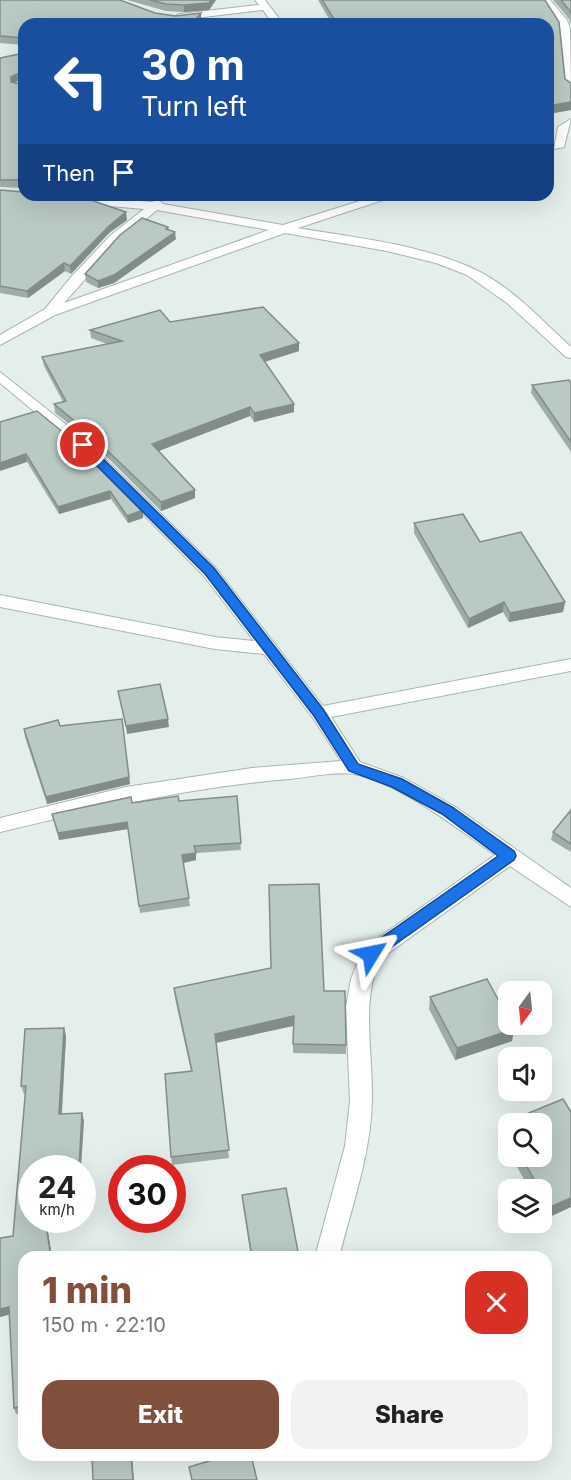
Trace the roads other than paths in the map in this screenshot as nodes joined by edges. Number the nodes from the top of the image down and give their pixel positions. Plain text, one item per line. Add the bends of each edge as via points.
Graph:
1 (545, 0) edge
2 (261, 3) edge
3 (167, 16) edge
4 (273, 18) edge
5 (571, 87) edge
6 (571, 122) edge
7 (554, 142) edge
8 (554, 148) edge
9 (571, 154) edge
10 (101, 201) edge
11 (160, 201) edge
12 (372, 201) edge
13 (155, 206) junction
14 (284, 228) junction
15 (50, 312) junction
16 (0, 341) edge
17 (571, 354) edge
18 (0, 376) edge
19 (0, 601) edge
20 (270, 649) junction
21 (571, 665) edge
22 (319, 713) junction
23 (354, 767) junction
24 (0, 825) edge
25 (509, 856) junction
26 (571, 898) edge
27 (329, 1251) edge

1 - 5 street via 565,29
2 - 3 street via 190,17
2 - 4 street
6 - 7 street
8 - 9 street
10 - 13 street
11 - 13 street
12 - 14 street
13 - 14 street
13 - 15 street via 115,238
14 - 15 street
14 - 17 street via 387,247 471,272 512,300
15 - 16 street
18 - 20 street via 83,445 209,571
19 - 20 street via 215,643
20 - 22 street
21 - 22 street
22 - 23 street
23 - 24 street via 252,775 126,794
23 - 25 street via 397,783 447,810
25 - 26 street
25 - 27 street via 371,954 361,979 357,1007 361,1101 356,1146

